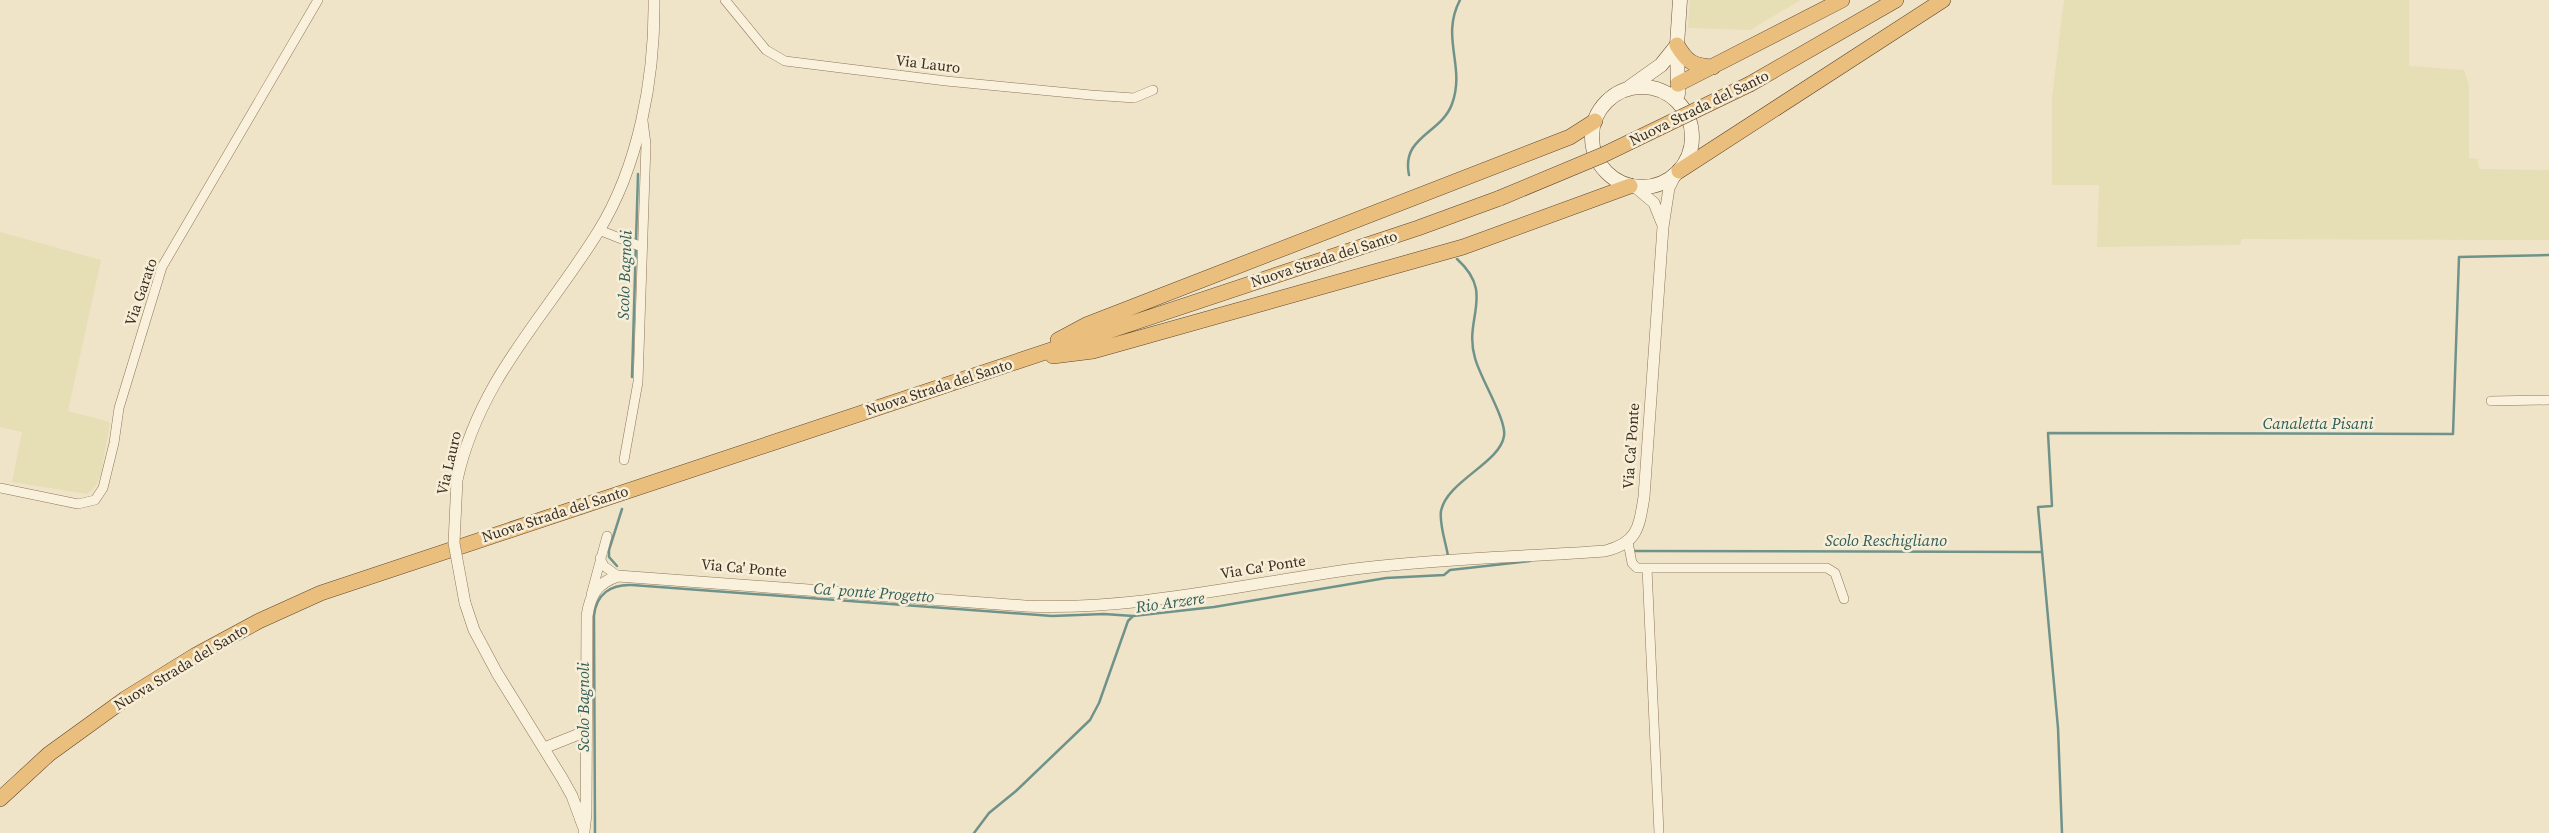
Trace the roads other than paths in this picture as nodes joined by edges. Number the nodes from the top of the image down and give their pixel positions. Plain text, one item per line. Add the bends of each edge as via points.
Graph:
1 (318, 0) edge
2 (654, 0) edge
3 (725, 0) edge
4 (1680, 0) edge
5 (1842, 0) edge
6 (1896, 0) edge
7 (1943, 0) edge
8 (1677, 45) junction
9 (1713, 67) junction
10 (1678, 84) junction
11 (1626, 89) junction
12 (1153, 90) dead end
13 (1658, 90) junction
14 (1679, 104) junction
15 (643, 121) junction
16 (1595, 121) junction
17 (1677, 172) junction
18 (1632, 186) junction
19 (1663, 228) junction
20 (599, 230) junction
21 (642, 247) junction
22 (1017, 361) junction
23 (2549, 400) edge
24 (2491, 401) dead end
25 (624, 460) dead end
26 (0, 488) edge
27 (606, 536) dead end
28 (1628, 542) junction
29 (600, 558) junction
30 (1647, 568) junction
31 (618, 576) junction
32 (591, 596) junction
33 (1844, 599) dead end
34 (586, 721) junction
35 (544, 748) junction
36 (0, 799) edge
37 (584, 832) edge
38 (1659, 833) edge

1 - 26 street, Via Garato via 162,267 119,408 103,488 95,500 78,504
2 - 15 street, Via Lauro via 651,63
3 - 12 street, Via Lauro via 766,50 785,61 946,82 1100,96 1134,98
4 - 8 main road
5 - 9 highway
6 - 22 highway, Nuova Strada del Santo, bridge via 1750,84 1603,155 1500,198
7 - 17 highway
8 - 9 highway via 1690,63
8 - 10 main road
8 - 11 main road via 1661,65
9 - 10 highway
10 - 13 main road
10 - 14 main road
11 - 13 main road via 1648,87
11 - 16 main road via 1604,105
13 - 14 main road
14 - 17 main road via 1691,125 1692,137 1691,149
15 - 20 street, Via Lauro via 611,208
15 - 21 street, Via Lauro via 646,144
16 - 18 main road via 1593,144 1601,166 1619,181
16 - 22 highway via 1570,137 1505,164 1086,326
17 - 18 main road via 1656,185
17 - 19 street, Via Ca' Ponte via 1669,188
18 - 19 street, Via Ca' Ponte via 1654,203
18 - 22 highway via 1463,247 1341,282 1093,351
19 - 28 street, Via Ca' Ponte via 1644,497 1639,524
20 - 21 street
20 - 35 street, Via Lauro, bridge via 496,379 466,444 458,480 454,543 465,603 488,658
21 - 25 street, Via Lauro via 638,382
22 - 36 highway, Nuova Strada del Santo via 321,593 196,655 125,699 48,754
23 - 24 street
27 - 29 street
28 - 30 street via 1632,563 1637,568
28 - 31 street, Via Ca' Ponte via 1605,551 1364,568 1081,607 1025,606
29 - 31 street via 604,566
29 - 32 street
30 - 33 street via 1827,568 1835,573
30 - 38 street
31 - 32 street via 603,582
32 - 34 street via 587,616
34 - 35 street via 579,734
34 - 37 street
35 - 37 street, Via Lauro via 572,796

